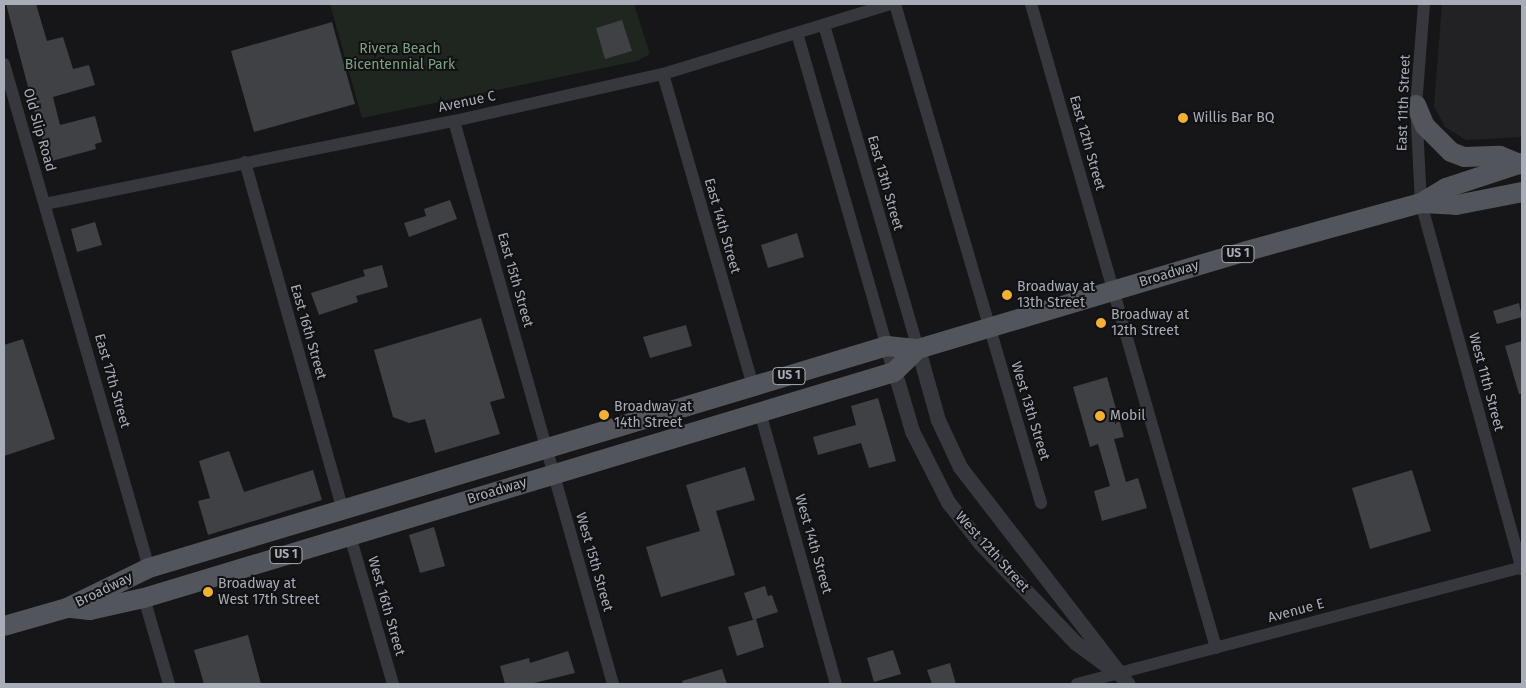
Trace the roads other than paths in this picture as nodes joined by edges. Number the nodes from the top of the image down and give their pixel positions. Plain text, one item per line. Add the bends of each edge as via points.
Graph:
1 (890, 4) edge
2 (895, 4) edge
3 (1031, 4) edge
4 (1424, 4) edge
5 (824, 24) junction
6 (798, 33) junction
7 (4, 64) edge
8 (663, 74) junction
9 (1416, 105) junction
10 (454, 120) junction
11 (245, 162) junction
12 (1521, 163) edge
13 (1522, 192) edge
14 (45, 204) junction
15 (1422, 204) junction
16 (1115, 291) junction
17 (989, 328) junction
18 (887, 346) junction
19 (918, 349) junction
20 (894, 372) junction
21 (753, 386) junction
22 (760, 412) junction
23 (547, 448) junction
24 (554, 474) junction
25 (1041, 503) dead end
26 (343, 510) junction
27 (350, 536) junction
28 (149, 568) junction
29 (1522, 568) edge
30 (144, 598) junction
31 (67, 608) junction
32 (4, 626) edge
33 (1216, 648) junction
34 (1117, 673) junction
35 (169, 684) edge
36 (392, 684) edge
37 (613, 684) edge
38 (836, 684) edge
39 (1077, 684) edge
40 (1128, 684) edge

1 - 5 street, Avenue C
2 - 17 street
3 - 16 street, East 12th Street
4 - 9 street, East 11th Street
5 - 6 street, Avenue C
5 - 19 street, East 13th Street
6 - 8 street, Avenue C
6 - 18 street
7 - 14 street, Old Slip Road
8 - 10 street, Avenue C
8 - 21 street, East 14th Street
9 - 12 main road via 1425,126 1451,152 1464,157 1500,156
9 - 15 street, East 11th Street
10 - 11 street, Avenue C
10 - 23 street, East 15th Street
11 - 14 street, Avenue C
11 - 26 street, East 16th Street
12 - 15 main road, Broadway / US 1 via 1446,188
13 - 15 main road, Broadway / US 1 via 1456,205
14 - 28 street, East 17th Street
15 - 16 main road, Broadway / US 1
15 - 29 street, West 11th Street
16 - 17 main road, Broadway / US 1
16 - 33 street
17 - 19 main road, Broadway / US 1
17 - 25 street, West 13th Street
18 - 19 main road, Broadway / US 1
18 - 20 street, West 12th Street
18 - 21 main road, Broadway / US 1
19 - 20 main road, Broadway / US 1
19 - 34 street, West 12th Street via 938,420 960,467
20 - 22 main road, Broadway / US 1
20 - 34 street, West 12th Street via 922,455 964,523 1076,643
21 - 23 main road, Broadway / US 1
22 - 24 main road, Broadway / US 1
22 - 38 street, West 14th Street
23 - 24 street, West 15th Street
23 - 26 main road, Broadway / US 1
24 - 27 main road, Broadway / US 1
24 - 37 street, West 15th Street
26 - 28 main road, Broadway / US 1
27 - 30 main road, Broadway / US 1
27 - 36 street, West 16th Street
28 - 31 main road, Broadway / US 1
29 - 33 street, Avenue E
30 - 31 main road, Broadway / US 1 via 90,610
30 - 35 street
31 - 32 main road, Broadway / US 1
33 - 34 street, Avenue E
34 - 39 street, Avenue E
34 - 40 street, West 12th Street

